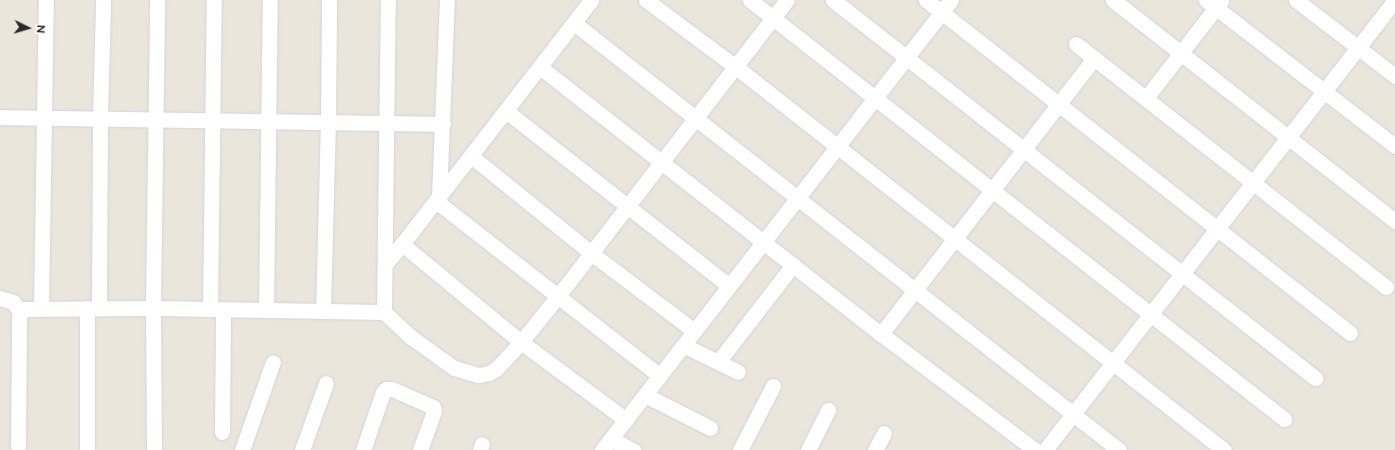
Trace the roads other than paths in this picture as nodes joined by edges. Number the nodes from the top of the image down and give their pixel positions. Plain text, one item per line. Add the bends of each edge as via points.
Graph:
1 (46, 0) edge
2 (103, 0) edge
3 (157, 0) edge
4 (214, 0) edge
5 (270, 0) edge
6 (329, 0) edge
7 (388, 0) edge
8 (446, 0) edge
9 (591, 0) edge
10 (646, 0) edge
11 (750, 0) edge
12 (787, 0) edge
13 (833, 0) edge
14 (926, 0) edge
15 (951, 0) edge
16 (1113, 0) edge
17 (1296, 0) edge
18 (1215, 2) edge
19 (1392, 3) edge
20 (941, 12) junction
21 (773, 18) junction
22 (574, 23) junction
23 (1076, 44) dead end
24 (1358, 48) junction
25 (1180, 53) junction
26 (906, 57) junction
27 (1094, 58) junction
28 (540, 67) junction
29 (736, 67) junction
30 (1395, 76) edge
31 (1324, 91) junction
32 (875, 98) junction
33 (1146, 98) junction
34 (1059, 104) junction
35 (506, 111) junction
36 (0, 117) edge
37 (45, 118) junction
38 (100, 118) junction
39 (156, 119) junction
40 (695, 119) junction
41 (212, 120) junction
42 (268, 121) junction
43 (328, 122) junction
44 (388, 123) junction
45 (443, 124) junction
46 (1289, 137) junction
47 (837, 146) junction
48 (1395, 146) edge
49 (1024, 149) junction
50 (471, 156) junction
51 (662, 162) junction
52 (1254, 182) junction
53 (992, 190) junction
54 (797, 198) junction
55 (438, 199) junction
56 (627, 206) junction
57 (1395, 221) edge
58 (1218, 228) junction
59 (955, 238) junction
60 (763, 242) junction
61 (402, 244) junction
62 (591, 253) junction
63 (386, 263) junction
64 (793, 265) junction
65 (1184, 273) junction
66 (729, 286) junction
67 (1386, 287) dead end
68 (914, 290) junction
69 (558, 296) junction
70 (0, 298) edge
71 (41, 308) junction
72 (93, 308) junction
73 (154, 308) junction
74 (217, 309) junction
75 (266, 310) junction
76 (323, 311) junction
77 (20, 312) junction
78 (384, 312) junction
79 (1152, 314) junction
80 (694, 331) junction
81 (1350, 333) dead end
82 (881, 334) junction
83 (521, 342) junction
84 (684, 345) junction
85 (273, 362) dead end
86 (718, 362) junction
87 (1114, 362) junction
88 (738, 372) dead end
89 (660, 376) junction
90 (1315, 378) dead end
91 (326, 383) dead end
92 (773, 386) dead end
93 (645, 395) junction
94 (828, 410) dead end
95 (1074, 414) junction
96 (1284, 419) dead end
97 (626, 420) junction
98 (710, 428) dead end
99 (222, 432) dead end
100 (884, 433) dead end
101 (607, 444) edge
102 (18, 446) dead end
103 (87, 450) edge
104 (154, 450) edge
105 (242, 450) edge
106 (302, 450) edge
107 (363, 450) edge
108 (420, 450) edge
109 (633, 450) edge
110 (740, 450) edge
111 (808, 450) edge
112 (875, 450) edge
113 (1035, 450) edge
114 (1045, 450) edge
115 (1119, 450) edge
116 (1224, 450) edge

1 - 37 street
2 - 38 street
3 - 39 street
4 - 41 street
5 - 42 street
6 - 43 street
7 - 44 street
8 - 45 street
9 - 22 street
10 - 29 street
11 - 21 street
12 - 21 street
13 - 26 street
14 - 20 street
15 - 20 street
16 - 25 street
17 - 24 street
18 - 25 street
18 - 31 street
19 - 24 street
20 - 26 street
20 - 34 street
21 - 29 street
21 - 32 street
22 - 28 street
22 - 40 street
23 - 27 street
24 - 30 street
24 - 31 street
25 - 33 street
25 - 46 street
26 - 32 street
26 - 49 street
27 - 33 street
27 - 34 street
28 - 35 street
28 - 51 street
29 - 40 street
29 - 47 street
31 - 46 street
31 - 48 street
32 - 47 street
32 - 53 street
33 - 52 street
34 - 49 street
34 - 58 street
35 - 50 street
35 - 56 street
36 - 37 street
37 - 38 street
37 - 71 street
38 - 39 street
38 - 72 street
39 - 41 street
39 - 73 street
40 - 51 street
40 - 54 street
41 - 42 street
41 - 74 street
42 - 43 street
42 - 75 street
43 - 44 street
43 - 76 street
44 - 45 street
44 - 63 street
45 - 55 street
46 - 52 street
46 - 57 street
47 - 54 street
47 - 59 street
49 - 53 street
49 - 65 street
50 - 55 street
50 - 62 street
51 - 56 street
51 - 60 street
52 - 58 street
52 - 67 street
53 - 59 street
53 - 79 street
54 - 60 street
54 - 68 street
55 - 61 street
55 - 69 street
56 - 62 street
56 - 66 street
58 - 65 street
58 - 81 street
59 - 68 street
59 - 87 street
60 - 64 street
60 - 66 street
61 - 63 street
61 - 83 street
62 - 69 street
62 - 80 street
63 - 78 street
64 - 82 street
64 - 86 street
65 - 79 street
65 - 90 street
66 - 80 street
68 - 82 street
68 - 95 street
69 - 83 street
69 - 89 street
70 - 77 street via 13,302
71 - 72 street
71 - 77 street via 24,309
72 - 73 street
72 - 103 street
73 - 74 street
73 - 104 street
74 - 75 street
74 - 99 street
75 - 76 street
76 - 78 street
77 - 102 street
78 - 83 street via 411,338 454,368 470,373 484,374 496,369
79 - 87 street
79 - 96 street
80 - 84 street
82 - 113 street
83 - 97 street
84 - 86 street
84 - 89 street
85 - 105 street
86 - 88 street
87 - 95 street
87 - 116 street
89 - 93 street
91 - 106 street
92 - 110 street
93 - 97 street
93 - 98 street
94 - 111 street
95 - 114 street
95 - 115 street
97 - 101 street
100 - 112 street
101 - 109 street
107 - 108 street via 386,389 392,389 433,407 434,411

